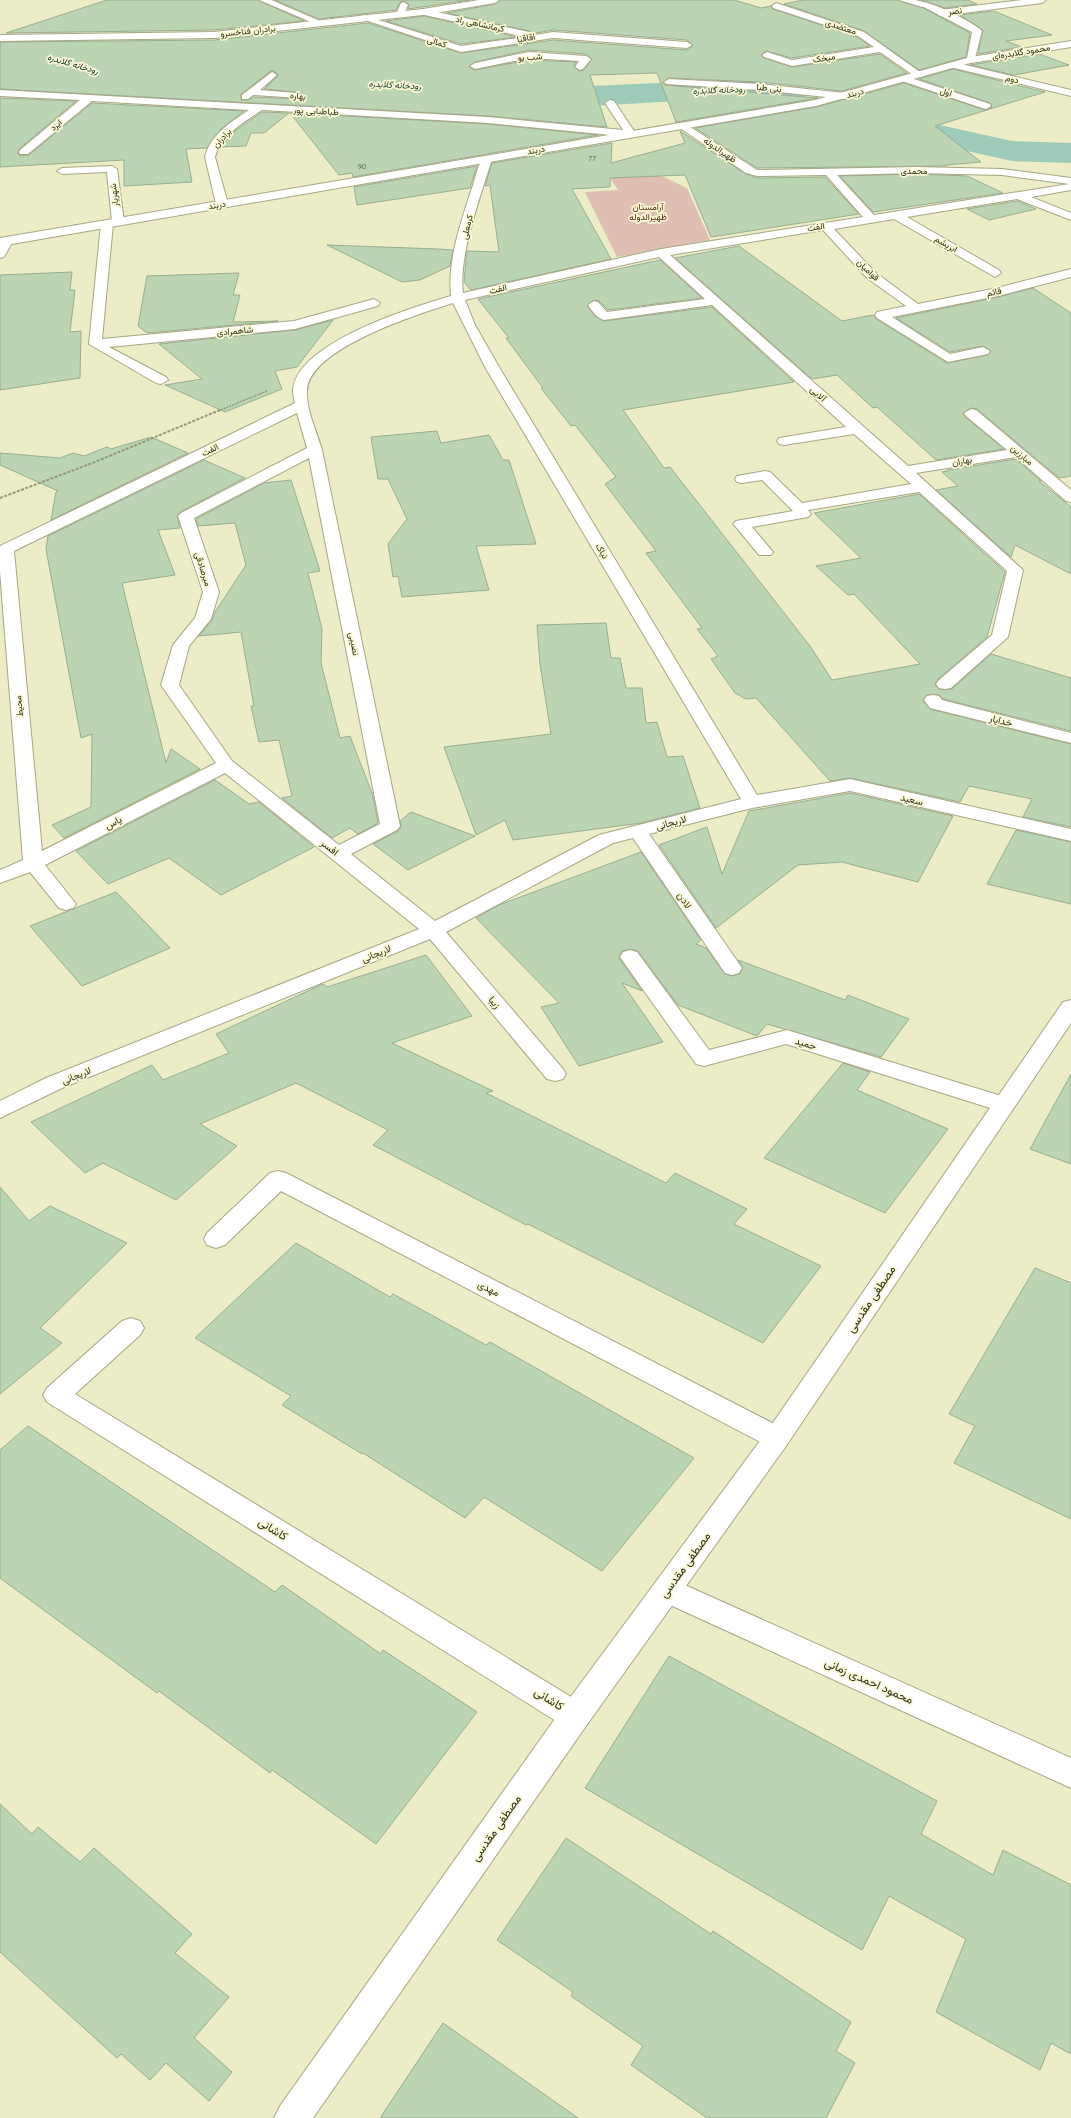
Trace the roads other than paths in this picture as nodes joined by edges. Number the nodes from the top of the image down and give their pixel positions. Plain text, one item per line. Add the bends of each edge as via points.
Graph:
1 (263, 0) edge
2 (495, 0) edge
3 (903, 0) edge
4 (1042, 0) edge
5 (918, 2) edge
6 (292, 3) dead end
7 (277, 5) junction
8 (776, 6) dead end
9 (423, 12) junction
10 (940, 13) junction
11 (363, 18) junction
12 (321, 23) junction
13 (674, 35) dead end
14 (537, 36) junction
15 (0, 38) edge
16 (646, 42) junction
17 (1071, 44) edge
18 (686, 45) dead end
19 (462, 49) junction
20 (882, 49) junction
21 (767, 55) dead end
22 (971, 60) junction
23 (954, 65) junction
24 (475, 66) junction
25 (580, 67) dead end
26 (495, 72) dead end
27 (272, 75) dead end
28 (918, 75) junction
29 (905, 79) junction
30 (669, 82) dead end
31 (14, 84) dead end
32 (251, 92) junction
33 (1, 93) edge
34 (1071, 93) edge
35 (306, 96) dead end
36 (845, 96) junction
37 (88, 98) junction
38 (610, 103) dead end
39 (233, 106) junction
40 (986, 106) dead end
41 (259, 108) junction
42 (684, 126) junction
43 (631, 134) junction
44 (24, 152) dead end
45 (487, 158) junction
46 (62, 171) dead end
47 (829, 172) junction
48 (757, 173) joint
49 (113, 180) junction
50 (99, 181) dead end
51 (1071, 181) edge
52 (1071, 187) edge
53 (1020, 196) junction
54 (222, 204) junction
55 (896, 215) junction
56 (1071, 217) edge
57 (871, 219) junction
58 (112, 223) junction
59 (825, 226) junction
60 (4, 241) edge
61 (661, 253) junction
62 (0, 254) edge
63 (995, 273) dead end
64 (1071, 273) edge
65 (458, 298) junction
66 (714, 302) junction
67 (374, 303) dead end
68 (594, 305) dead end
69 (916, 308) junction
70 (618, 314) junction
71 (628, 324) dead end
72 (95, 344) junction
73 (983, 351) dead end
74 (161, 380) dead end
75 (302, 405) junction
76 (971, 413) dead end
77 (858, 429) junction
78 (784, 441) dead end
79 (315, 450) junction
80 (1019, 452) junction
81 (904, 471) junction
82 (742, 479) dead end
83 (922, 487) junction
84 (1071, 498) edge
85 (799, 508) junction
86 (3, 551) edge
87 (765, 552) dead end
88 (945, 684) dead end
89 (933, 700) dead end
90 (1071, 738) edge
91 (226, 765) junction
92 (752, 802) junction
93 (638, 831) junction
94 (1071, 835) edge
95 (339, 854) junction
96 (32, 863) junction
97 (0, 877) edge
98 (66, 904) dead end
99 (434, 930) junction
100 (630, 957) dead end
101 (732, 968) dead end
102 (1071, 1006) edge
103 (555, 1074) dead end
104 (1003, 1104) junction
105 (0, 1110) edge
106 (216, 1238) dead end
107 (131, 1328) dead end
108 (777, 1438) junction
109 (667, 1590) junction
110 (575, 1716) junction
111 (1071, 1773) edge
112 (292, 2118) edge

1 - 7 street
2 - 9 street, برادران فناخسرو
3 - 5 street
4 - 10 street, نصر
5 - 10 street
6 - 7 street
7 - 12 street
8 - 20 street, معتضدی via 861,34
9 - 11 street, برادران فناخسرو via 402,10
9 - 14 street, کرمانشاهی راد
10 - 22 street via 967,23 977,31
11 - 12 street, برادران فناخسرو
11 - 19 street, کمالی
12 - 15 street, برادران فناخسرو via 214,35
13 - 16 street
14 - 16 street, اقاقیا via 566,35
14 - 19 street, اقاقیا
16 - 18 street, اقاقیا
17 - 22 street, محمود گلابدره‌ای
19 - 24 street via 462,55 468,63
20 - 21 street, میخک via 792,63
20 - 28 street, معتضدی
22 - 23 street, دربند
23 - 28 street, دربند
23 - 34 street, دوم
24 - 25 street, شب بو via 529,55 586,59
24 - 26 street
27 - 32 street
28 - 29 street, دربند
29 - 36 street, دربند
29 - 40 street, اول
30 - 36 street, بنی طبا via 760,87
31 - 33 street
32 - 35 street, بهاره
32 - 39 street
33 - 37 street, طباطبایی پور
36 - 42 street, دربند via 816,104
37 - 39 street, طباطبایی پور
37 - 44 street, ایزد
38 - 43 street
39 - 41 street, طباطبایی پور
41 - 43 street, طباطبایی پور via 488,120
41 - 54 street, برادران via 229,129 211,151 210,157
42 - 43 street, دربند
42 - 48 street, ظهیرالدوله via 750,171
43 - 45 street, دربند
45 - 54 street, دربند
45 - 65 street, کرمعلی via 473,202 456,278
46 - 49 street, شهریار via 112,169
47 - 48 street, محمدی
47 - 51 street, محمدی via 1002,172
47 - 57 street
49 - 50 street
49 - 58 street, شهریار
52 - 53 street, الفت
53 - 55 street, الفت
53 - 56 street
54 - 58 street, دربند
55 - 57 street, الفت
55 - 63 street, ابریشم
57 - 59 street, الفت
58 - 60 street, دربند
58 - 72 street
59 - 61 street, الفت
59 - 69 street, قوامیان via 871,275
60 - 62 street
61 - 65 street, الفت
61 - 66 street, آلایی
64 - 69 street, قائم via 998,292
65 - 75 street, الفت via 411,312 366,330 326,353 306,374 300,390
65 - 92 street, نیاک via 492,367
66 - 70 street
66 - 77 street, آلایی
67 - 72 street, شاهمرادی via 295,325
68 - 70 street via 604,316
69 - 73 street, قائم via 881,315 948,358
70 - 71 street
72 - 74 street
75 - 79 street, نصیبی
75 - 86 street, الفت
76 - 80 street, مبارزین
77 - 78 street
77 - 81 street, آلایی
79 - 91 street, میرصادقی via 186,516 211,592 202,619 182,645 170,685
79 - 95 street, نصیبی via 390,826
80 - 81 street, بهاران
80 - 84 street, مبارزین
81 - 83 street, آلایی
82 - 85 street via 765,475
83 - 85 street
83 - 88 street, آلایی via 1015,570 1000,637
85 - 87 street via 803,514 741,524
86 - 96 street, محیط
89 - 90 street, خدایار via 936,704
91 - 95 street, افسر
91 - 96 street, یاس
92 - 93 street, لاریجانی
92 - 94 street, سعید via 850,785
93 - 99 street, لاریجانی via 606,840
93 - 101 street, لادن
95 - 99 street, افسر
96 - 97 street, یاس
96 - 98 street
99 - 103 street, زیبا
99 - 105 street, لاریجانی via 54,1083
100 - 104 street, حمید via 704,1059 787,1037
102 - 104 street, مصطفی مقدسی
104 - 108 street, مصطفی مقدسی
106 - 108 street, مهدی via 278,1179
107 - 110 street, کاشانی via 56,1395
108 - 109 street, مصطفی مقدسی
109 - 110 street, مصطفی مقدسی
109 - 111 street, محمود احمدی زمانی
110 - 112 street, مصطفی مقدسی

